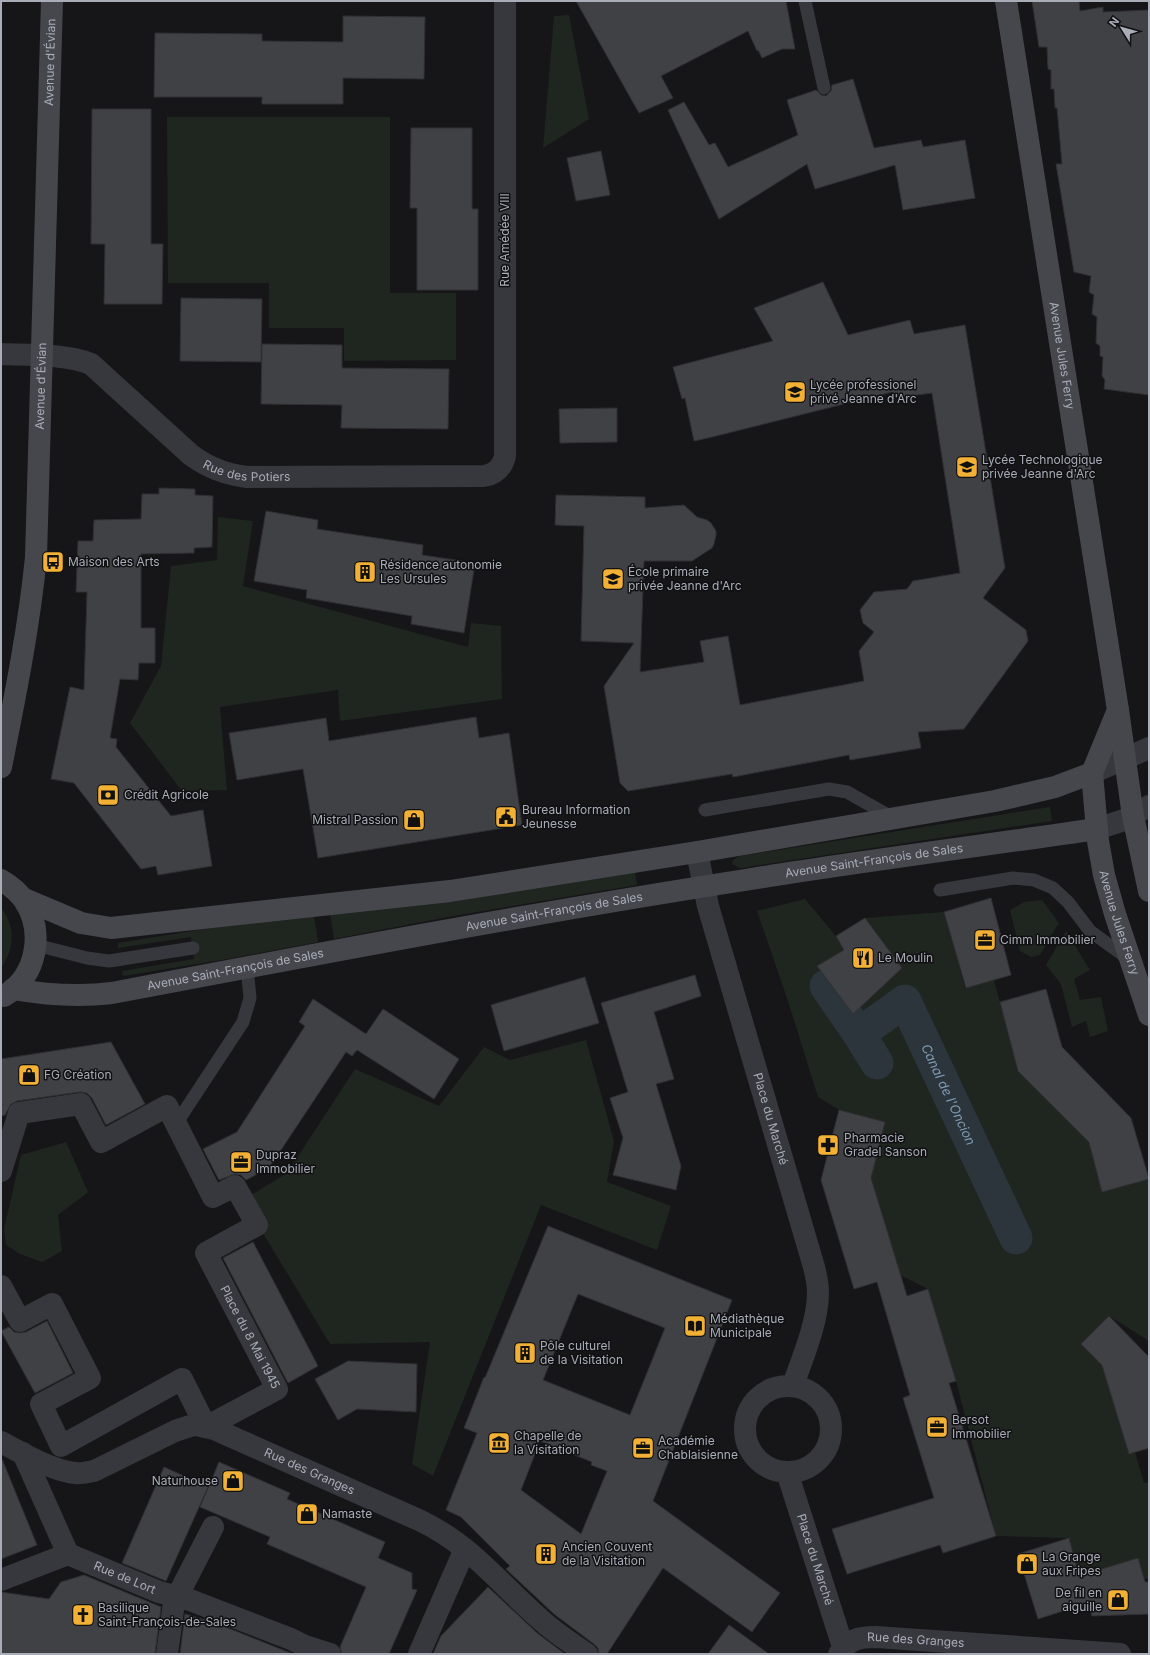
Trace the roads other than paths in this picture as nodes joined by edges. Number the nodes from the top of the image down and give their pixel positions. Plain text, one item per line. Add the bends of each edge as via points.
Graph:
1 (52, 1) edge
2 (505, 1) edge
3 (805, 1) edge
4 (1006, 1) edge
5 (824, 88) dead end
6 (1, 354) edge
7 (42, 356) junction
8 (491, 475) joint
9 (1118, 710) junction
10 (1149, 748) edge
11 (1126, 758) junction
12 (1, 767) edge
13 (1092, 773) junction
14 (705, 810) dead end
15 (1141, 811) edge
16 (893, 818) junction
17 (1097, 829) junction
18 (696, 852) junction
19 (1, 880) edge
20 (704, 887) junction
21 (940, 890) dead end
22 (1149, 890) edge
23 (24, 899) junction
24 (36, 945) junction
25 (193, 948) dead end
26 (1130, 960) junction
27 (247, 967) junction
28 (7, 993) edge
29 (1149, 1015) edge
30 (176, 1124) junction
31 (1, 1171) edge
32 (1, 1286) edge
33 (794, 1386) junction
34 (206, 1427) junction
35 (1, 1442) edge
36 (22, 1453) junction
37 (787, 1472) junction
38 (213, 1527) dead end
39 (465, 1549) junction
40 (68, 1554) junction
41 (1, 1580) edge
42 (178, 1596) junction
43 (841, 1651) edge
44 (167, 1654) edge
45 (330, 1654) edge
46 (419, 1654) edge
47 (586, 1654) edge
48 (1120, 1654) edge

1 - 7 street, Avenue d'Évian
2 - 8 street, Rue Amédée VIII via 504,456 503,463
3 - 5 lane
4 - 9 street, Avenue Jules Ferry
6 - 7 street, Rue des Potiers
7 - 8 street, Rue des Potiers via 91,364 191,455 217,471 232,475
7 - 12 street, Avenue d'Évian via 36,557 23,657
9 - 11 street, Avenue Jules Ferry
9 - 13 street, Avenue Jules Ferry
10 - 11 street
11 - 13 street
11 - 15 street, Avenue Jules Ferry
13 - 16 street via 1025,795
13 - 17 street, Avenue Jules Ferry
14 - 16 lane via 829,789 847,792
15 - 17 street
15 - 22 street, Avenue Jules Ferry
16 - 18 street
17 - 20 street, Avenue Saint-François de Sales
17 - 26 street, Avenue Jules Ferry via 1104,875
18 - 20 street, Place du Marché
18 - 23 street via 450,891 126,927 111,928 81,923
19 - 23 street
20 - 27 street, Avenue Saint-François de Sales via 455,928
20 - 33 street, Place du Marché via 817,1280 818,1300 815,1318
21 - 26 lane via 1013,878 1044,883 1062,894 1090,930
23 - 24 street via 35,926
24 - 25 lane via 109,961
24 - 28 street via 28,970
26 - 29 street, Avenue Jules Ferry
27 - 28 street, Avenue Saint-François de Sales via 112,993
27 - 30 lane via 250,998 243,1022
30 - 31 street, Place du 8 Mai 1945 via 167,1106 101,1142 81,1104 19,1113
30 - 34 street, Place du 8 Mai 1945 via 213,1197 235,1186 257,1225 206,1253 277,1389
32 - 34 street via 20,1321 52,1304 90,1378 41,1404 61,1446 182,1379
33 - 37 street via 809,1390 822,1401 829,1415 831,1432 827,1448 817,1461 803,1469
33 - 37 street via 777,1387 762,1394 751,1406 745,1422 746,1438 752,1453 764,1465
34 - 36 street, Rue des Granges via 190,1426 175,1431 94,1472 66,1472
34 - 39 street, Rue des Granges via 432,1526
35 - 36 street, Rue des Granges
36 - 40 street
37 - 43 street, Place du Marché
38 - 42 street
39 - 46 street
39 - 47 street, Rue des Granges via 538,1618
40 - 41 street
40 - 42 street, Rue de Lort via 159,1592
42 - 44 street via 174,1603
42 - 45 street, Rue de Lort
43 - 48 street, Rue des Granges via 848,1642 860,1637 884,1637

